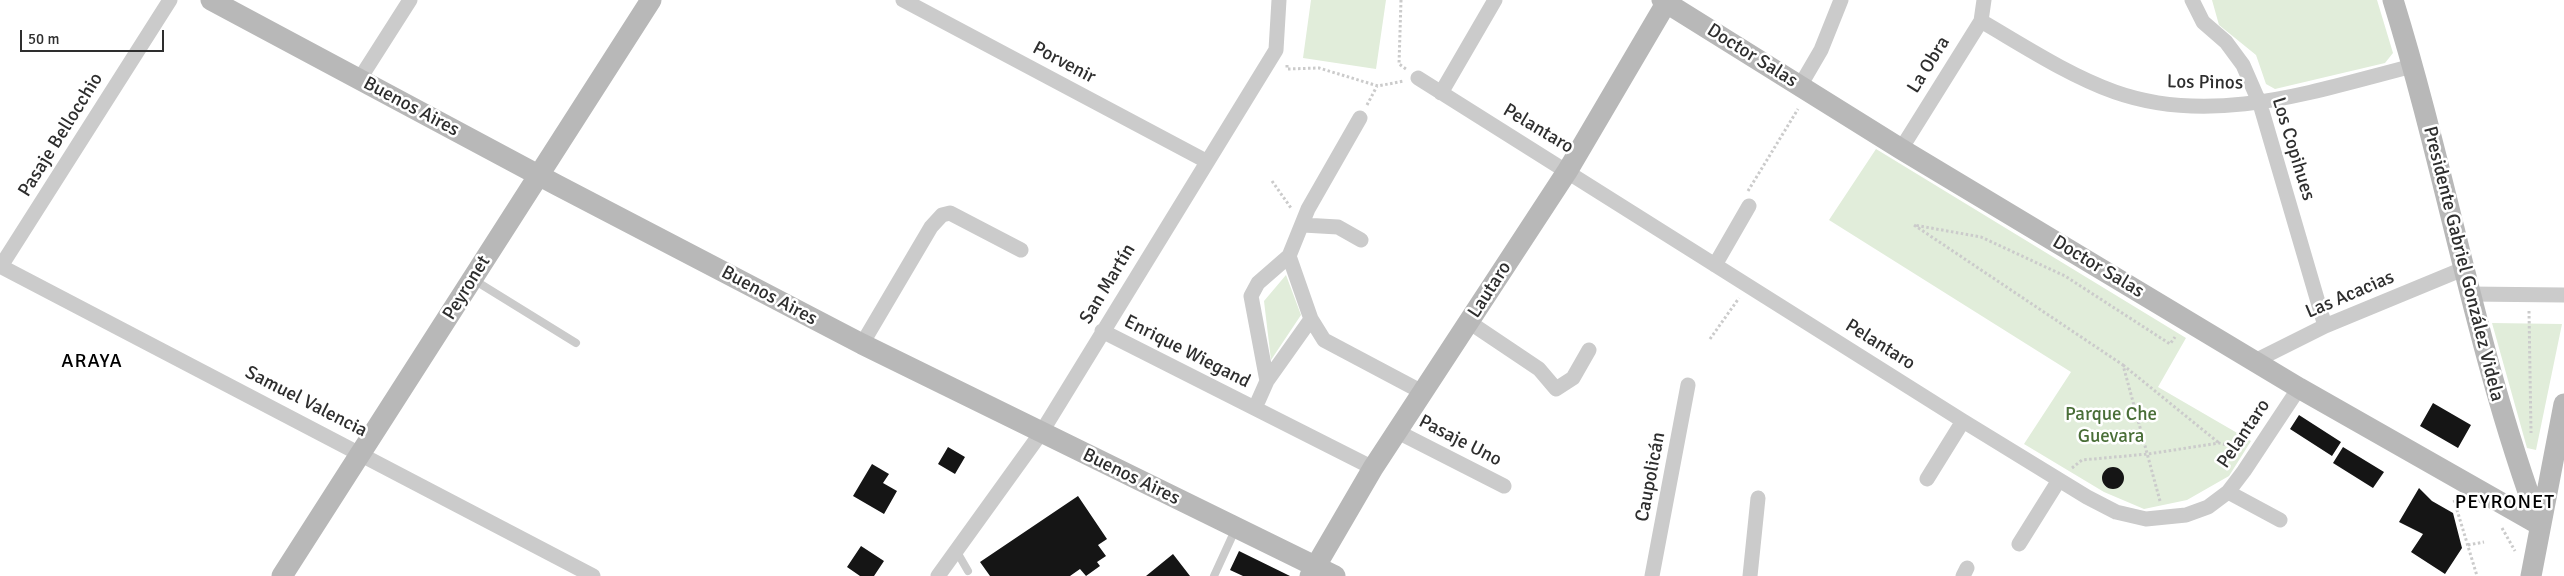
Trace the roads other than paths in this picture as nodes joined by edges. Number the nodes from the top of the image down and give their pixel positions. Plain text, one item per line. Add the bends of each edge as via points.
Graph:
1 (170, 0) edge
2 (211, 0) edge
3 (410, 0) edge
4 (650, 0) edge
5 (903, 0) edge
6 (1279, 0) edge
7 (1496, 0) edge
8 (1841, 0) edge
9 (1984, 0) edge
10 (2192, 0) edge
11 (2393, 0) edge
12 (1665, 1) edge
13 (1980, 21) junction
14 (2413, 66) junction
15 (1418, 78) road end
16 (359, 80) junction
17 (1804, 89) junction
18 (1441, 93) junction
19 (2260, 104) junction
20 (1360, 118) dead end
21 (1900, 149) junction
22 (1206, 161) junction
23 (1568, 170) junction
24 (539, 176) junction
25 (1749, 206) road end
26 (1303, 225) junction
27 (1361, 240) dead end
28 (1021, 250) dead end
29 (1290, 256) junction
30 (1715, 265) junction
31 (0, 266) edge
32 (2463, 269) junction
33 (473, 279) junction
34 (2469, 294) junction
35 (2564, 295) edge
36 (1311, 319) junction
37 (1469, 322) junction
38 (2325, 326) junction
39 (1102, 331) junction
40 (576, 343) dead end
41 (862, 344) junction
42 (1589, 350) dead end
43 (2255, 361) junction
44 (1267, 381) junction
45 (1688, 385) dead end
46 (2299, 388) junction
47 (1422, 392) junction
48 (2564, 404) edge
49 (1254, 408) junction
50 (1963, 421) junction
51 (1398, 432) junction
52 (1041, 433) junction
53 (362, 453) junction
54 (1374, 468) junction
55 (1927, 479) dead end
56 (2058, 480) junction
57 (1504, 486) dead end
58 (2228, 492) junction
59 (1758, 498) dead end
60 (2280, 520) dead end
61 (2540, 525) junction
62 (1236, 528) junction
63 (2019, 544) dead end
64 (957, 552) junction
65 (968, 571) dead end
66 (1313, 571) edge
67 (282, 576) edge
68 (593, 576) edge
69 (938, 576) edge
70 (1214, 576) edge
71 (1334, 576) edge
72 (1652, 576) edge
73 (1750, 576) edge
74 (2531, 576) edge

1 - 31 street, Pasaje Bellocchio
2 - 16 main road, Buenos Aires
3 - 16 street
4 - 24 main road, Peyronet
5 - 22 street, Porvenir
6 - 22 street, San Martín via 1276,50
7 - 18 street
8 - 17 street
9 - 13 street, La Obra
10 - 19 street, Los Copihues via 2204,22 2226,42 2243,65
11 - 14 main road, Presidente Gabriel González Videla
12 - 17 main road, Doctor Salas
12 - 23 main road, Lautaro
13 - 19 street, Los Pinos via 2080,77 2115,92 2150,102 2197,107
13 - 21 street, La Obra
14 - 19 street, Los Pinos
14 - 32 main road, Presidente Gabriel González Videla
15 - 18 street, Pelantaro
16 - 24 main road, Buenos Aires
17 - 21 main road, Doctor Salas
18 - 23 street, Pelantaro
19 - 38 street, Los Copihues
20 - 26 street, Enrique Wiegand via 1308,209
21 - 43 main road, Doctor Salas
22 - 39 street, San Martín
23 - 30 street, Pelantaro
23 - 37 main road, Lautaro
24 - 33 main road, Peyronet
24 - 41 main road, Buenos Aires
25 - 30 street
26 - 27 street via 1338,228
26 - 29 street, Enrique Wiegand
28 - 41 street via 950,213 942,214 930,227
29 - 36 street
29 - 44 street, Enrique Wiegand via 1258,284 1251,296
30 - 50 street, Pelantaro
31 - 53 street, Samuel Valencia
32 - 34 main road, Presidente Gabriel González Videla
32 - 38 street, Las Acacias
33 - 40 lane
33 - 53 main road, Peyronet
34 - 35 street
34 - 61 main road, Presidente Gabriel González Videla via 2513,452
36 - 44 street, Enrique Wiegand
36 - 47 street via 1324,340 1336,348
37 - 42 street via 1539,369 1556,389 1573,378
37 - 47 main road, Lautaro
38 - 43 street, Las Acacias
39 - 49 street, Enrique Wiegand
39 - 52 street, San Martín
41 - 52 main road, Buenos Aires
43 - 46 main road, Doctor Salas
44 - 49 street, Enrique Wiegand
45 - 72 street, Caupolicán
46 - 58 street, Pelantaro
46 - 61 main road, Doctor Salas
47 - 51 main road, Lautaro
48 - 61 main road
49 - 54 street, Enrique Wiegand
50 - 55 street
50 - 56 street, Pelantaro
51 - 54 main road, Lautaro
51 - 57 street, Pasaje Uno
52 - 62 main road, Buenos Aires
52 - 64 street, San Martín
53 - 67 main road, Peyronet
53 - 68 street, Samuel Valencia
54 - 66 main road, Lautaro
56 - 58 street, Pelantaro via 2116,512 2146,519 2186,515 2208,507
56 - 63 street
58 - 60 street
59 - 73 street
61 - 74 main road
62 - 66 main road, Buenos Aires
62 - 70 lane
64 - 65 lane
64 - 69 street, San Martín
66 - 71 main road, Buenos Aires

